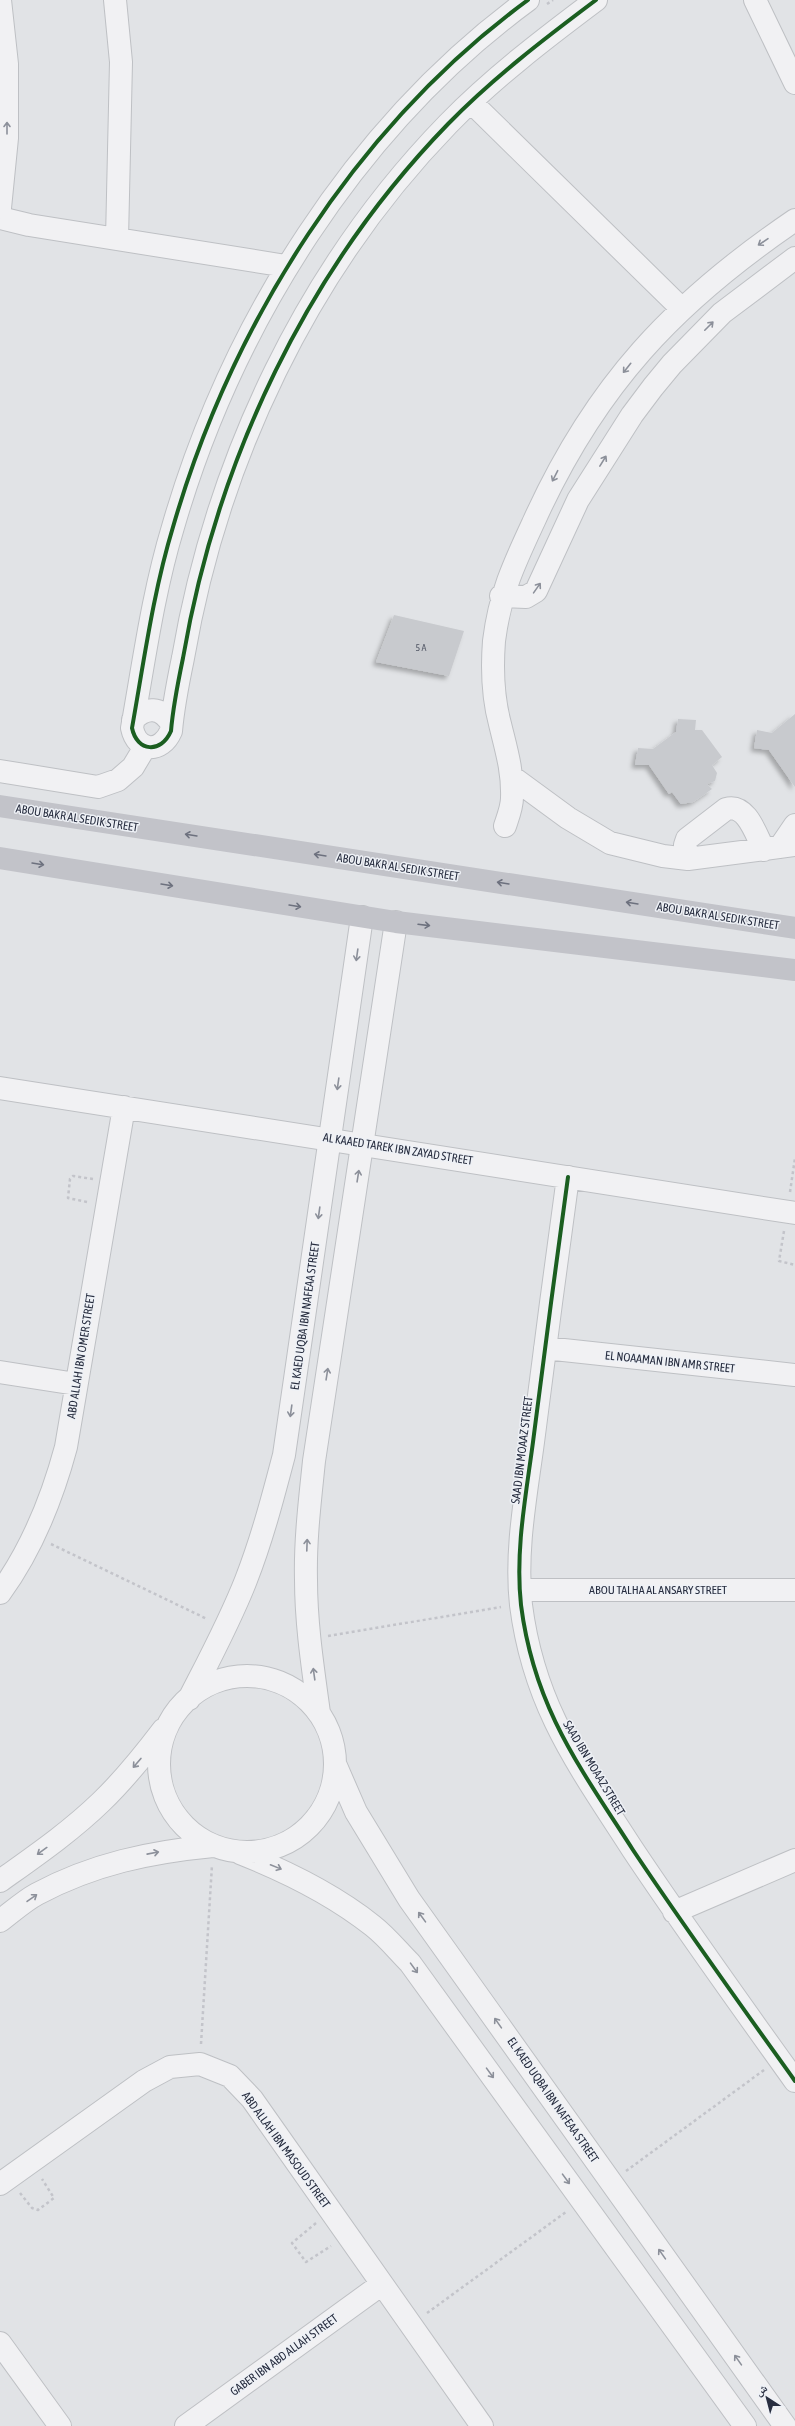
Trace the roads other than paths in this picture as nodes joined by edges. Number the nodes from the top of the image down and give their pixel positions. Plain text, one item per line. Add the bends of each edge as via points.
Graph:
1 (0, 0) edge
2 (115, 0) edge
3 (528, 0) edge
4 (596, 0) edge
5 (755, 0) edge
6 (795, 84) edge
7 (471, 102) junction
8 (0, 208) edge
9 (0, 218) edge
10 (795, 220) edge
11 (117, 239) junction
12 (795, 258) edge
13 (286, 266) junction
14 (681, 308) junction
15 (654, 336) junction
16 (677, 359) junction
17 (501, 596) junction
18 (133, 720) junction
19 (171, 723) junction
20 (145, 747) junction
21 (0, 771) edge
22 (512, 778) junction
23 (0, 806) edge
24 (795, 825) edge
25 (505, 826) dead end
26 (780, 847) edge
27 (0, 858) edge
28 (688, 859) junction
29 (362, 917) junction
30 (396, 922) junction
31 (795, 928) edge
32 (795, 970) edge
33 (0, 1088) edge
34 (124, 1107) junction
35 (330, 1138) junction
36 (362, 1144) junction
37 (568, 1177) junction
38 (795, 1213) edge
39 (545, 1348) junction
40 (0, 1372) edge
41 (795, 1375) edge
42 (76, 1384) junction
43 (1, 1590) edge
44 (795, 1590) edge
45 (521, 1597) junction
46 (189, 1699) junction
47 (319, 1713) junction
48 (170, 1722) junction
49 (336, 1766) junction
50 (213, 1846) junction
51 (240, 1853) junction
52 (795, 1860) edge
53 (0, 1881) edge
54 (674, 1912) junction
55 (0, 1921) edge
56 (795, 2081) edge
57 (4, 2181) edge
58 (382, 2284) junction
59 (0, 2343) edge
60 (60, 2426) edge
61 (186, 2426) edge
62 (482, 2426) edge
63 (745, 2426) edge
64 (785, 2426) edge

8 -> 1 street via 7,138 7,64
2 - 11 street via 121,62
3 - 13 street via 504,18 422,92 350,176
4 - 7 street via 534,46
5 - 6 street
7 - 14 street
7 - 19 street via 368,218 313,302 272,376 238,454 210,534 191,607
9 - 11 street
10 -> 14 street via 747,253
11 - 13 street
16 -> 12 street via 722,313
13 - 18 street via 240,350 202,437 173,527 155,598
14 - 15 street
15 - 16 street via 669,331 677,336 682,344
15 - 16 street via 648,352 653,361 662,365
15 -> 17 street via 598,405 556,473
17 -> 16 street via 526,597 536,591 578,500 632,415
17 - 22 street via 494,642 494,682 499,722
18 - 19 street via 149,709 158,710 166,715
18 - 20 street via 134,736 138,743
19 - 20 street via 168,739 162,745 154,748
20 - 21 street via 133,767 118,780 98,787
22 - 25 street via 512,800
22 - 28 street via 568,818 610,843 663,856
31 -> 23 main road, ABOU BAKR AL SEDIK STREET
24 - 26 street
26 - 28 street
26 - 28 street via 743,812 732,807 687,839 685,845
27 -> 29 main road
29 - 30 main road
29 -> 35 street, EL KAED UQBA IBN NAFEAA STREET
30 -> 32 main road
30 - 36 street
33 - 34 street, AL KAAED TAREK IBN ZAYAD STREET
34 - 35 street, AL KAAED TAREK IBN ZAYAD STREET
34 - 42 street, ABD ALLAH IBN OMER STREET
35 - 36 street, AL KAAED TAREK IBN ZAYAD STREET
35 -> 46 street, EL KAED UQBA IBN NAFEAA STREET via 284,1454 267,1518 246,1580
36 - 37 street, AL KAAED TAREK IBN ZAYAD STREET
47 -> 36 street via 309,1639 306,1580 308,1520 315,1453
37 - 38 street, AL KAAED TAREK IBN ZAYAD STREET
37 - 39 street, SAAD IBN MOAAZ STREET
39 - 41 street, EL NOAAMAN IBN AMR STREET
39 - 45 street, SAAD IBN MOAAZ STREET via 522,1527
40 - 42 street
42 - 43 street, ABD ALLAH IBN OMER STREET via 66,1447 58,1478 34,1537
44 - 45 street, ABOU TALHA AL ANSARY STREET
45 - 54 street, SAAD IBN MOAAZ STREET via 527,1640 536,1676 552,1717 584,1774
46 - 47 street via 214,1683 242,1676 272,1679 298,1692
46 - 48 street
47 - 49 street via 332,1738
48 - 50 street via 160,1750 160,1779 170,1807 188,1830
48 -> 53 street via 101,1802 61,1838
49 - 51 street via 330,1794 316,1820 295,1839 269,1850
64 -> 49 street, EL KAED UQBA IBN NAFEAA STREET via 405,1893 356,1812
50 - 51 street
55 -> 50 street via 36,1895 78,1875 121,1860 166,1850
51 -> 63 street via 285,1871 332,1896 375,1927 410,1963
52 - 54 street
54 - 56 street, SAAD IBN MOAAZ STREET
57 - 58 street, ABD ALLAH IBN MASOUD STREET via 144,2080 170,2067 200,2064 230,2076 252,2099
58 - 61 street, GABER IBN ABD ALLAH STREET
58 - 62 street, ABD ALLAH IBN MASOUD STREET
59 - 60 street

